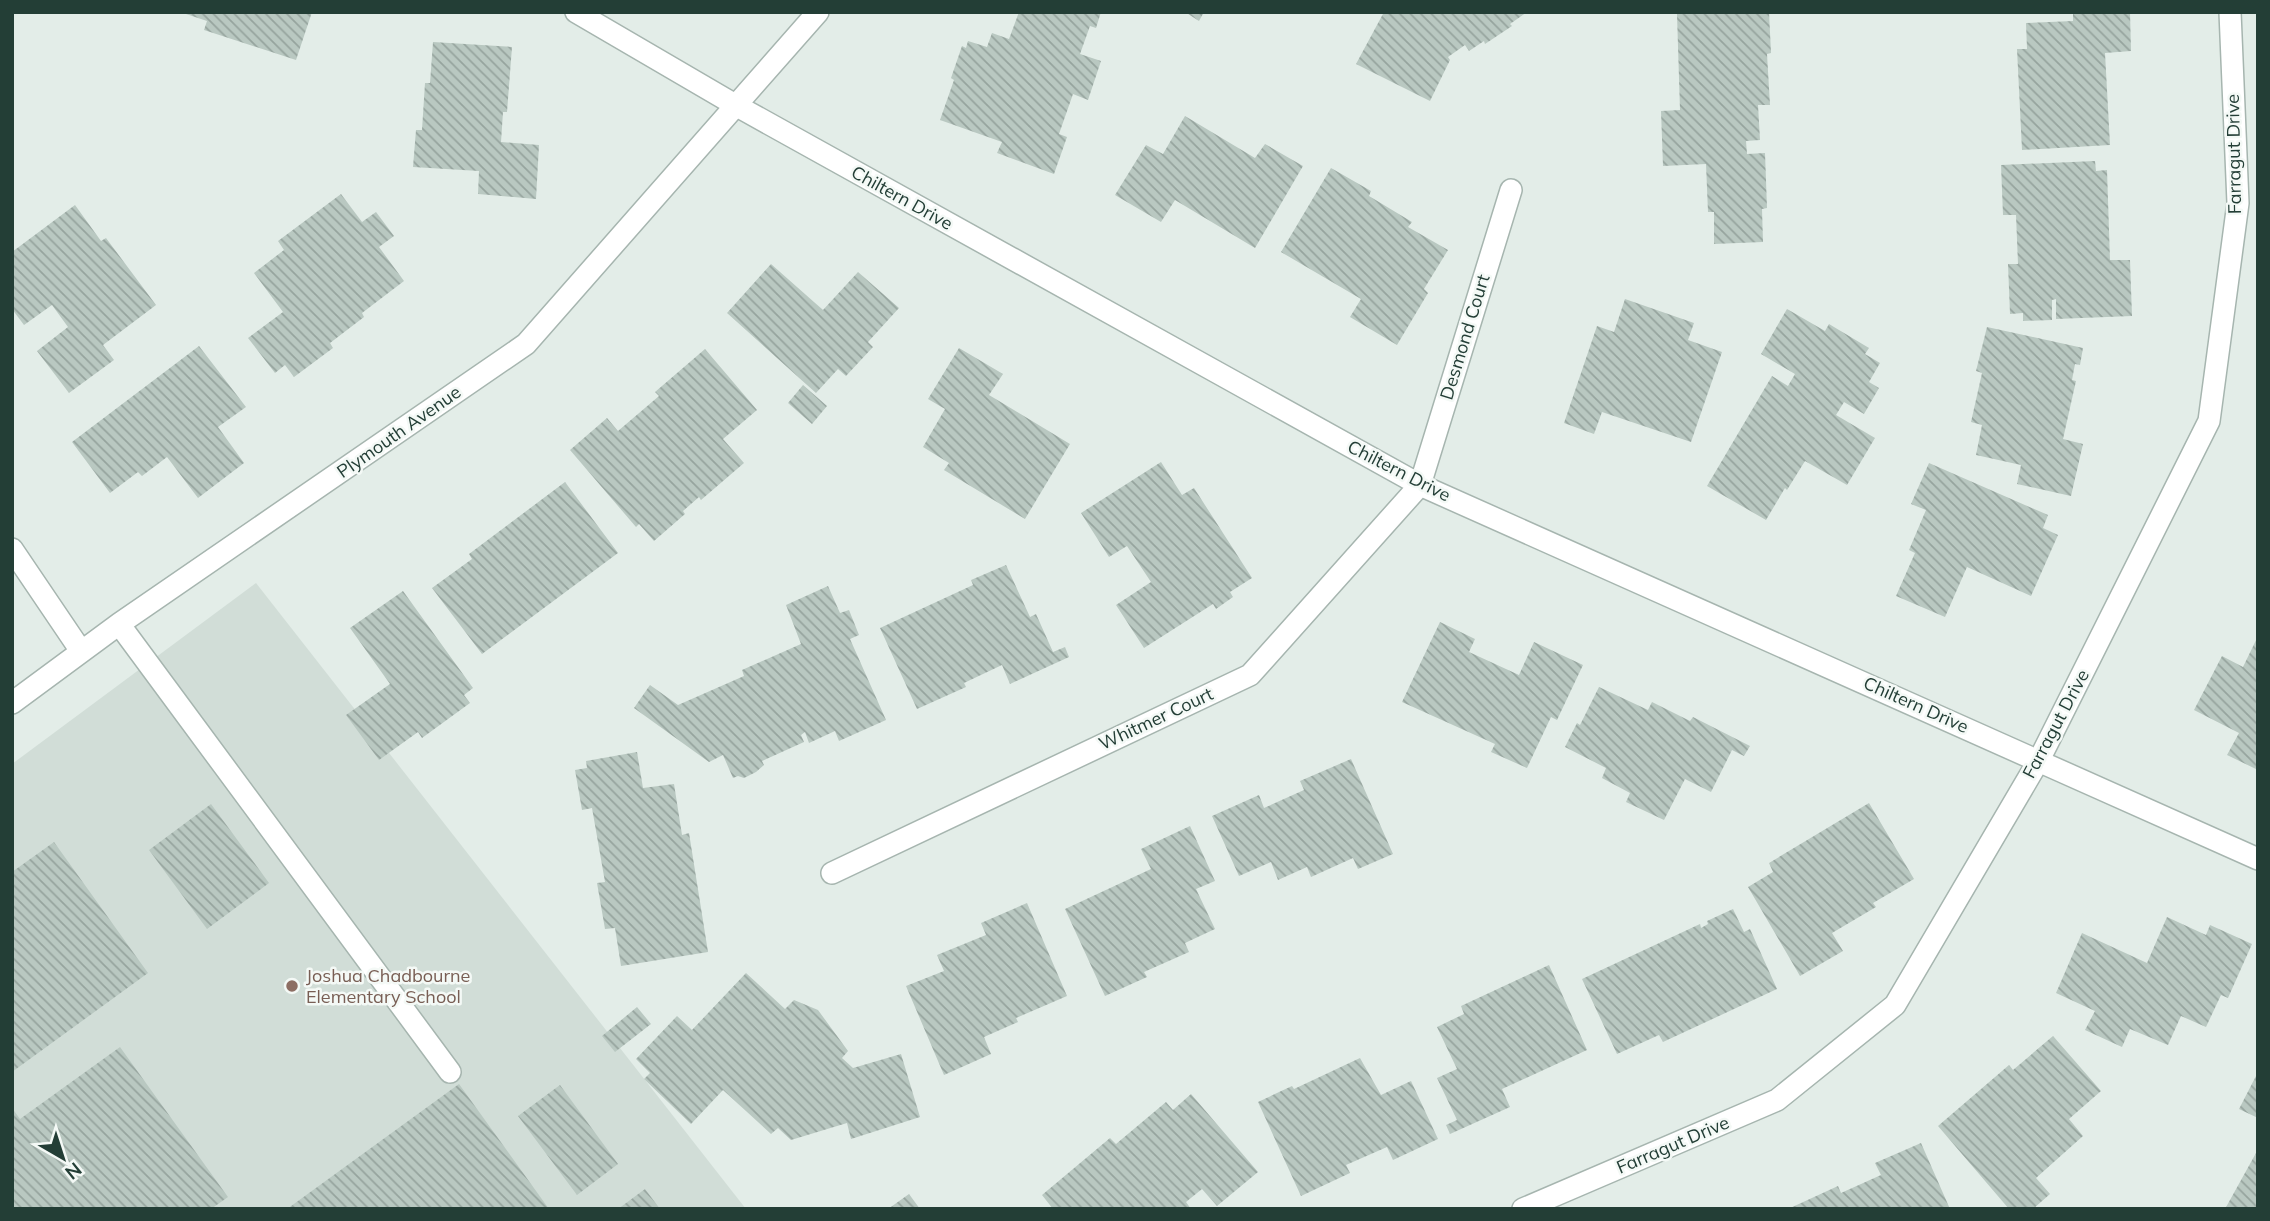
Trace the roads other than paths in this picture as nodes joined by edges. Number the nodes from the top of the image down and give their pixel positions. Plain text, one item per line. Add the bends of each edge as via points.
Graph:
1 (576, 12) edge
2 (818, 12) edge
3 (2230, 12) edge
4 (737, 106) junction
5 (1510, 190) dead end
6 (1420, 485) junction
7 (12, 549) edge
8 (119, 624) junction
9 (81, 651) junction
10 (12, 703) edge
11 (2039, 760) junction
12 (2258, 859) edge
13 (832, 873) dead end
14 (450, 1072) dead end
15 (1524, 1209) edge

1 - 4 street, Chiltern Drive
2 - 4 street, Plymouth Avenue
3 - 11 street, Farragut Drive via 2238,203 2209,421
4 - 6 street, Chiltern Drive
4 - 8 street, Plymouth Avenue via 526,344
5 - 6 street, Desmond Court
6 - 11 street, Chiltern Drive
6 - 13 street, Whitmer Court via 1251,675
7 - 9 street
8 - 9 street, Plymouth Avenue
8 - 14 street
9 - 10 street, Plymouth Avenue
11 - 12 street, Chiltern Drive
11 - 15 street, Farragut Drive via 1895,1005 1777,1100

